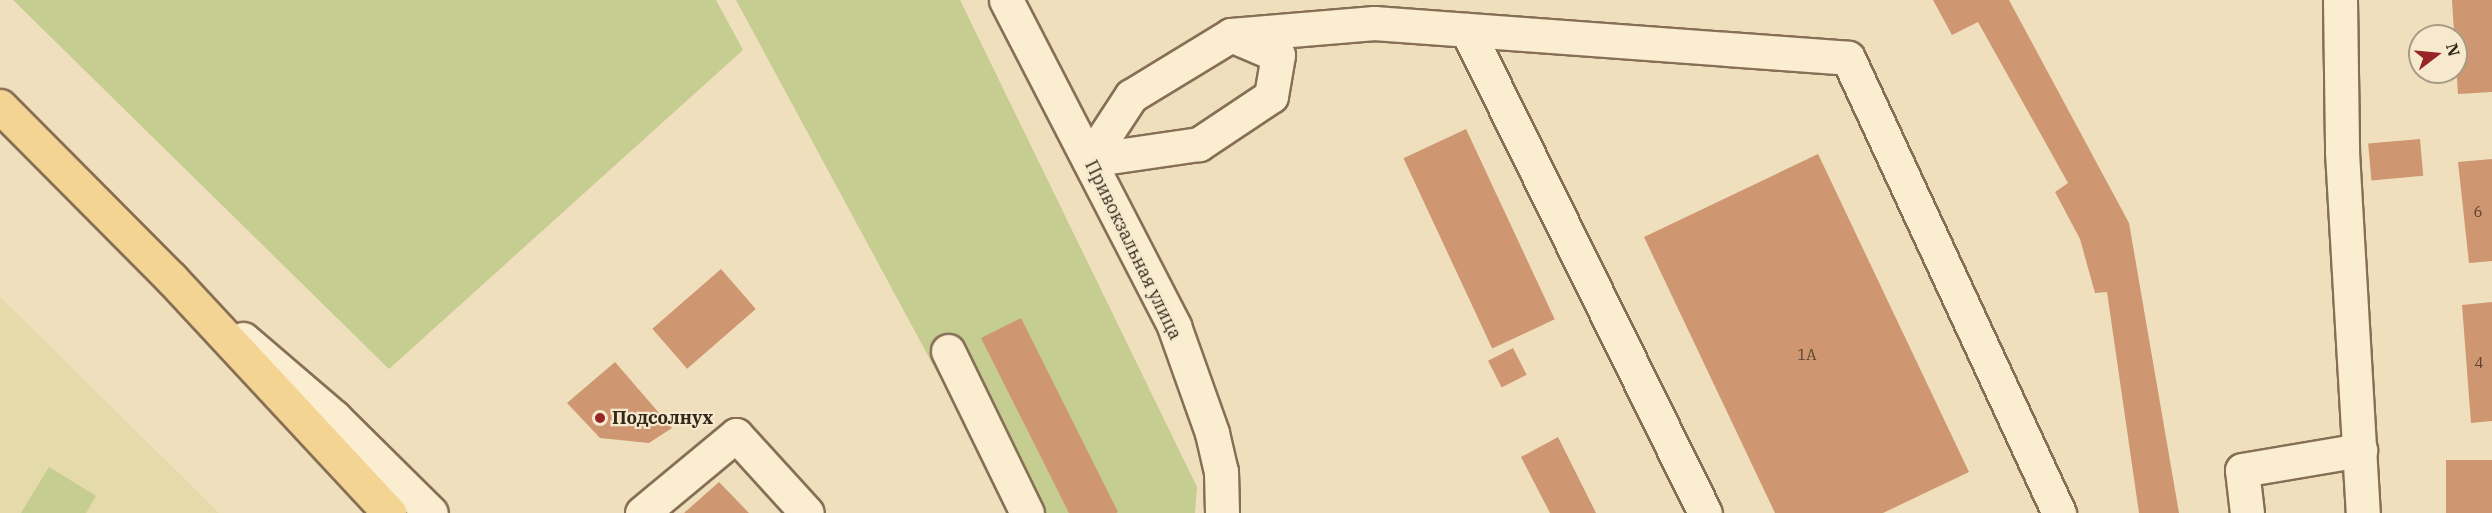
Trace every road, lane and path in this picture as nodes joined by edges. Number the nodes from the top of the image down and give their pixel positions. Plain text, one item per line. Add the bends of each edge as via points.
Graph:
1 (1006, 0) edge
2 (2340, 0) edge
3 (1467, 30) junction
4 (1231, 35) junction
5 (0, 106) edge
6 (1089, 160) junction
7 (171, 278) junction
8 (948, 351) dead end
9 (2360, 450) junction
10 (389, 513) edge
11 (431, 513) edge
12 (642, 513) edge
13 (807, 513) edge
14 (1027, 513) edge
15 (1222, 513) edge
16 (1705, 513) edge
17 (2059, 513) edge
18 (2247, 513) edge
19 (2363, 513) edge

1 - 6 street, Привокзальная улица
2 - 9 street via 2342,153
3 - 4 street via 1374,23
3 - 16 street
3 - 17 street via 1848,58
4 - 6 street via 1131,96
4 - 6 street via 1278,55 1271,96 1199,144
5 - 7 main road
6 - 15 street, Привокзальная улица via 1174,326 1212,433 1221,471
7 - 10 main road
7 - 11 street via 334,417
8 - 14 street
9 - 18 street via 2242,470
9 - 19 street
12 - 13 street via 736,435

